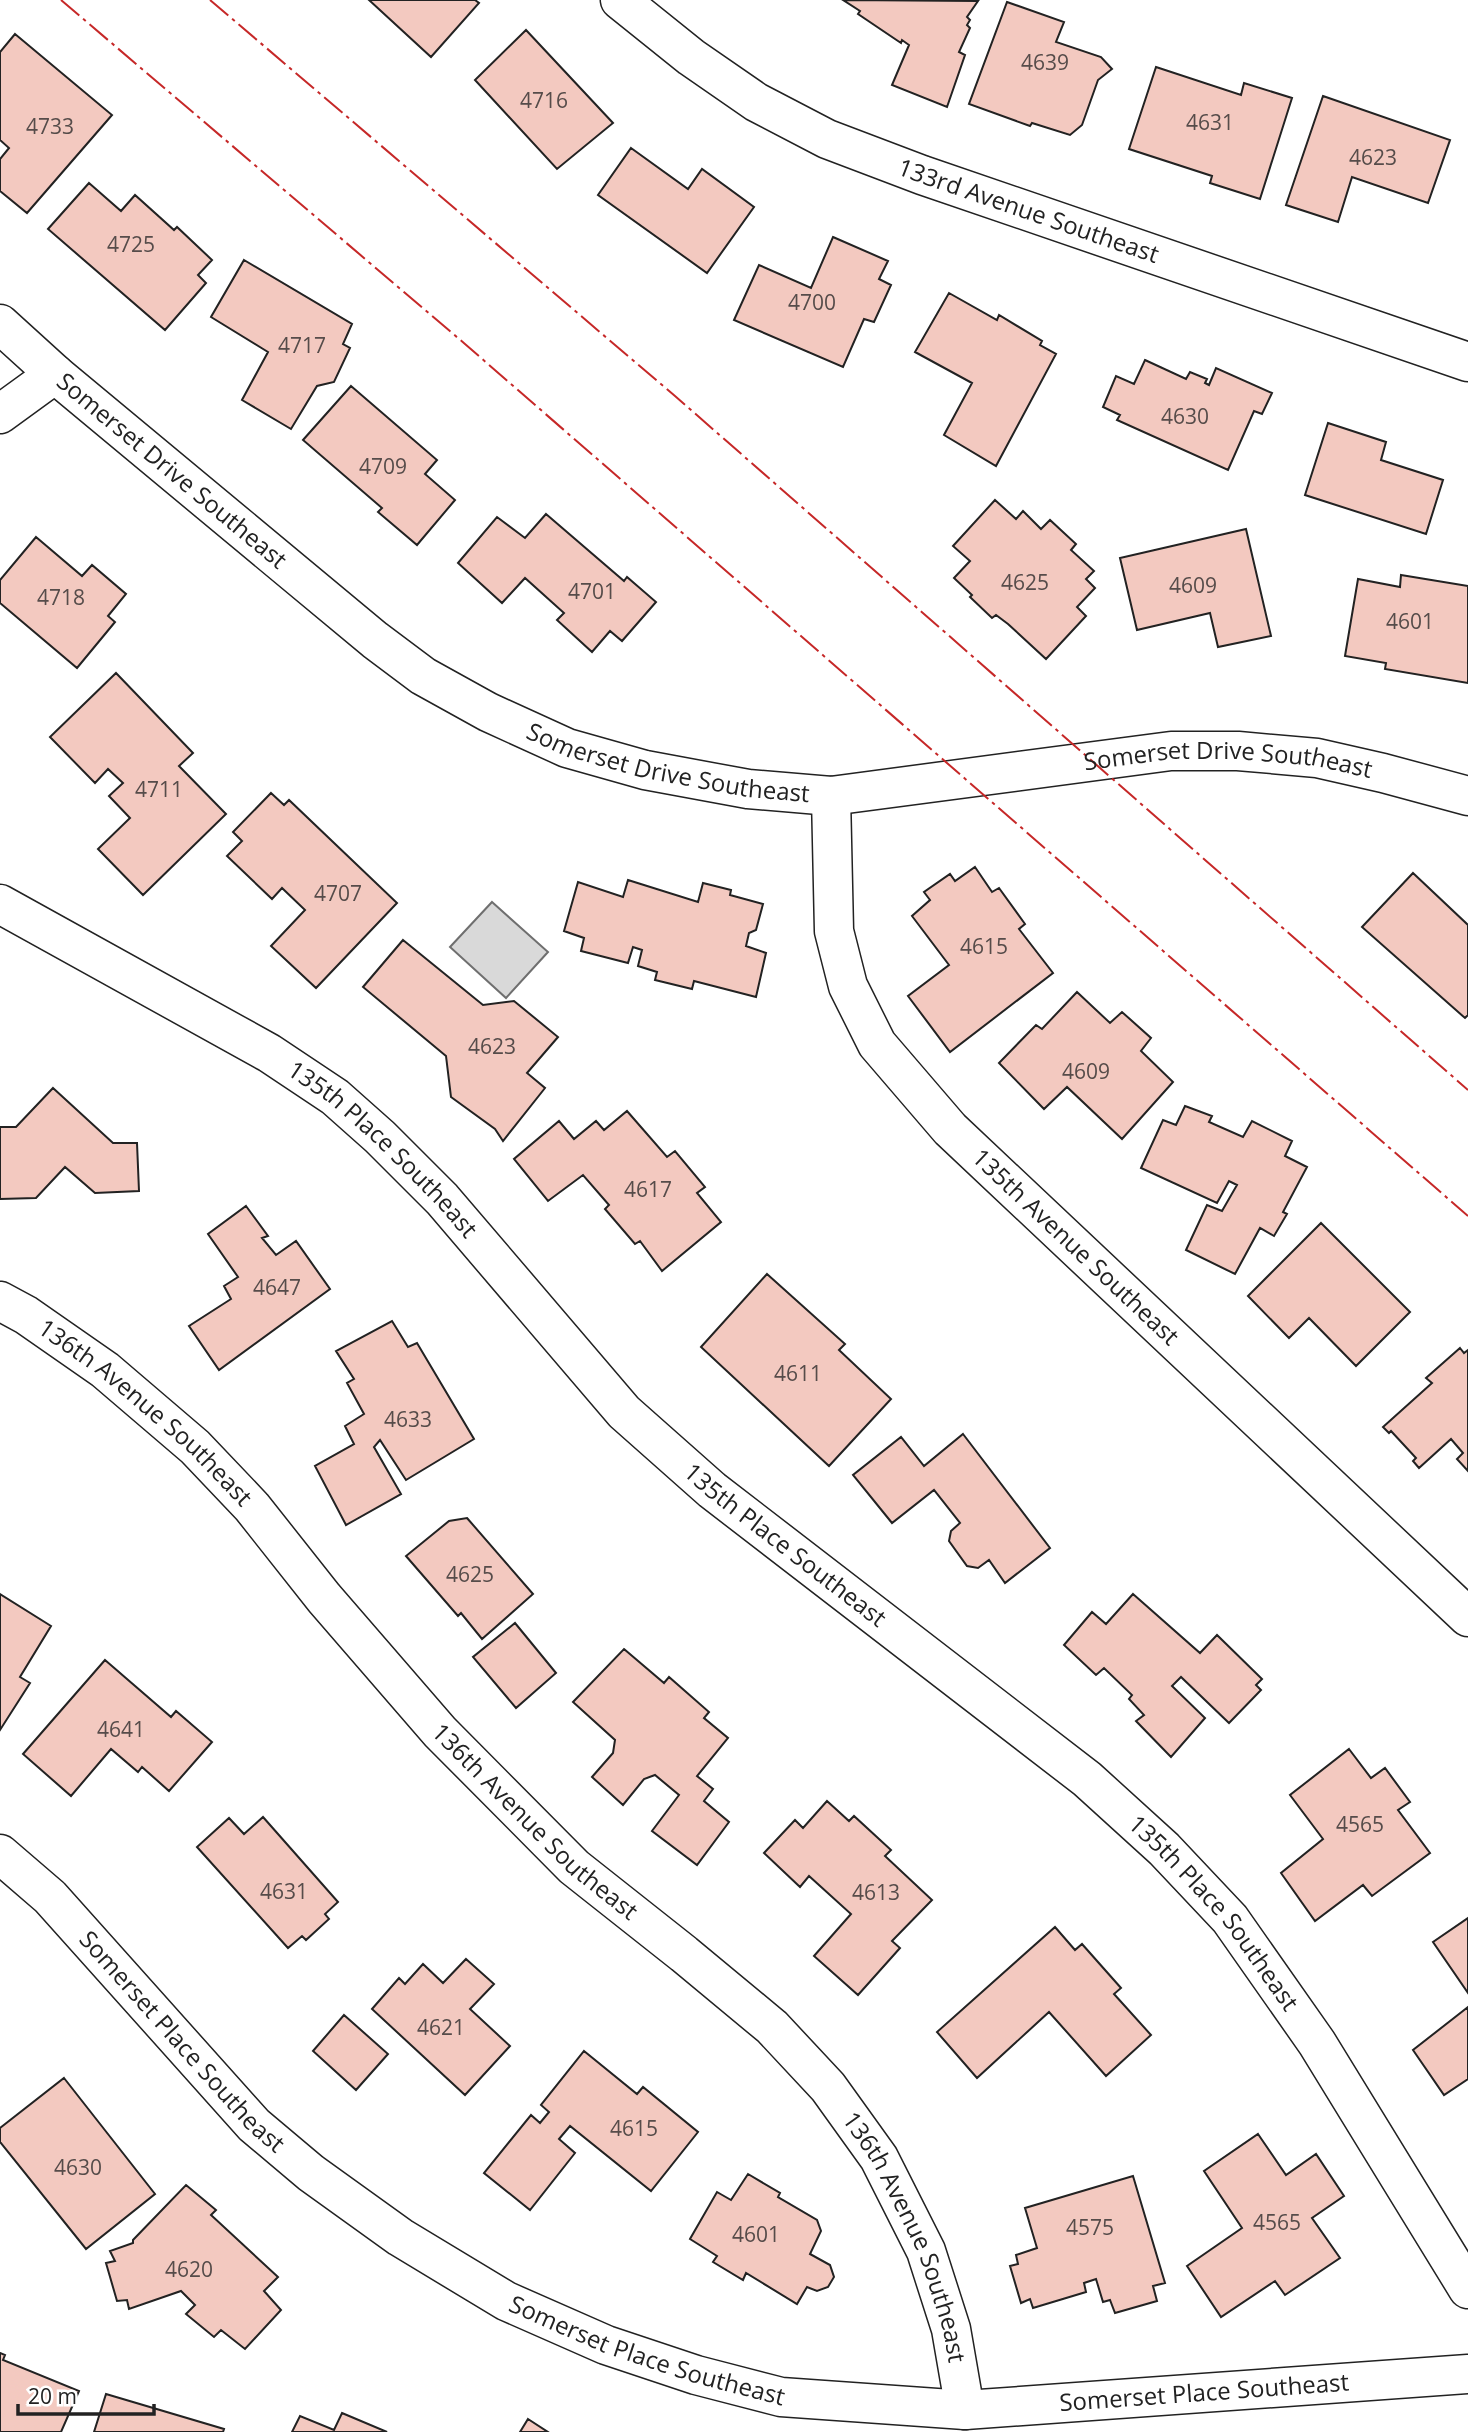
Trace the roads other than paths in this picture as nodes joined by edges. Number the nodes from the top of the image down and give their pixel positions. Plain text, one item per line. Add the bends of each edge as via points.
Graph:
1 (620, 0) edge
2 (0, 324) edge
3 (1468, 362) edge
4 (55, 374) junction
5 (0, 414) edge
6 (831, 796) junction
7 (1468, 796) edge
8 (0, 904) edge
9 (0, 1301) edge
10 (1468, 1618) edge
11 (0, 1854) edge
12 (1468, 2289) edge
13 (1468, 2374) edge
14 (965, 2410) junction

1 - 3 street, 133rd Avenue Southeast via 756,102 827,139
2 - 4 street, Somerset Drive Southeast
4 - 5 street
4 - 6 street, Somerset Drive Southeast via 375,639 423,676 488,712 567,748 645,770 748,789
6 - 7 street, Somerset Drive Southeast via 1171,751 1317,758
6 - 10 street, 135th Avenue Southeast via 834,931 848,986 877,1044 950,1129
8 - 12 street, 135th Place Southeast via 269,1053 335,1097 442,1199 624,1412 712,1490 1087,1779 1164,1849 1230,1919 1317,2043
9 - 14 street, 136th Avenue Southeast via 105,1370 195,1447 252,1507 324,1598 459,1751 574,1867 772,2027 828,2087 879,2158 926,2251 951,2329
11 - 14 street, Somerset Place Southeast via 50,1897 254,2126 400,2237 506,2301 606,2345 781,2397
13 - 14 street, Somerset Place Southeast

